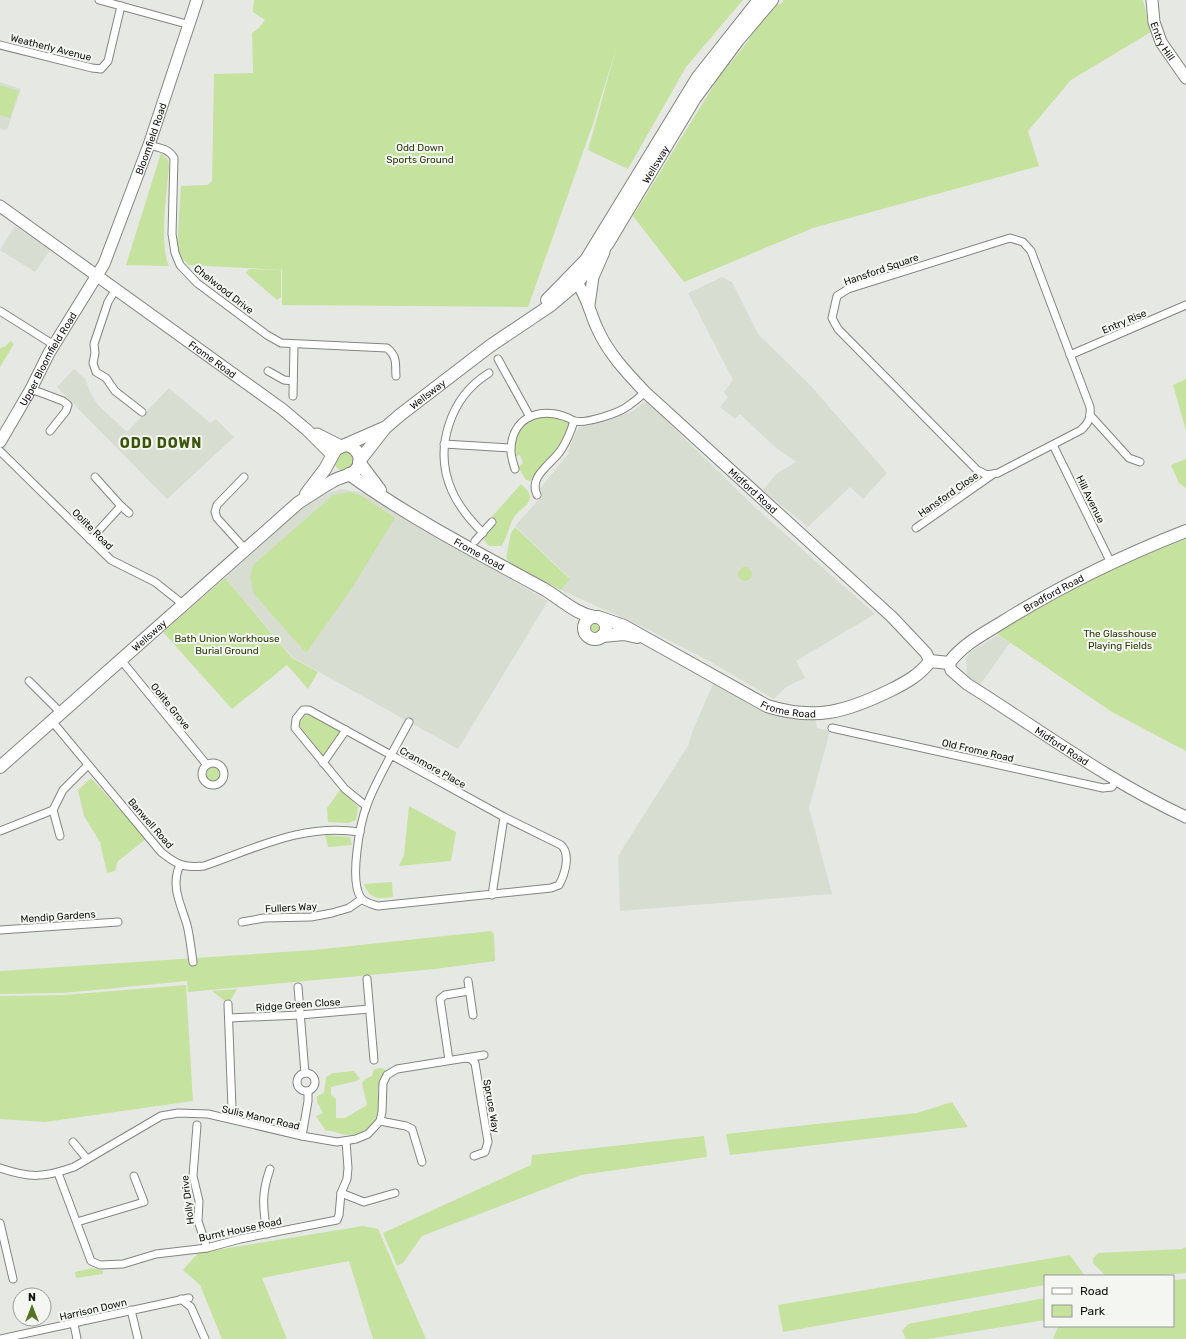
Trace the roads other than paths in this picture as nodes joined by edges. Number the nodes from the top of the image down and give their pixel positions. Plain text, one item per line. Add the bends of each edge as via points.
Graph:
1 (99, 0) edge
2 (197, 0) edge
3 (759, 0) edge
4 (772, 0) edge
5 (1152, 0) edge
6 (121, 6) junction
7 (190, 25) junction
8 (739, 32) junction
9 (0, 45) edge
10 (1186, 78) edge
11 (149, 145) junction
12 (0, 206) edge
13 (608, 243) junction
14 (98, 276) junction
15 (574, 280) junction
16 (116, 290) junction
17 (1186, 305) edge
18 (589, 310) junction
19 (0, 311) edge
20 (54, 345) junction
21 (294, 345) junction
22 (1070, 355) junction
23 (498, 359) dead end
24 (268, 370) dead end
25 (489, 373) dead end
26 (396, 376) dead end
27 (293, 380) junction
28 (31, 389) junction
29 (645, 392) junction
30 (293, 396) dead end
31 (142, 412) dead end
32 (1090, 415) junction
33 (530, 417) junction
34 (574, 421) junction
35 (385, 428) junction
36 (307, 430) junction
37 (50, 431) dead end
38 (0, 442) edge
39 (444, 444) junction
40 (1053, 444) junction
41 (343, 446) junction
42 (510, 448) junction
43 (0, 451) edge
44 (331, 457) junction
45 (360, 461) junction
46 (1140, 462) dead end
47 (515, 469) dead end
48 (347, 474) junction
49 (992, 475) junction
50 (95, 476) dead end
51 (244, 477) dead end
52 (537, 495) dead end
53 (385, 497) junction
54 (298, 503) junction
55 (121, 506) junction
56 (129, 513) dead end
57 (492, 522) dead end
58 (916, 528) dead end
59 (1186, 531) edge
60 (483, 533) junction
61 (90, 540) junction
62 (475, 541) dead end
63 (245, 549) junction
64 (1111, 563) junction
65 (555, 596) junction
66 (184, 606) junction
67 (596, 617) junction
68 (584, 628) junction
69 (602, 636) junction
70 (648, 640) junction
71 (121, 660) junction
72 (930, 661) junction
73 (949, 663) junction
74 (29, 681) dead end
75 (56, 716) junction
76 (409, 722) dead end
77 (832, 728) dead end
78 (346, 730) junction
79 (391, 755) junction
80 (323, 763) junction
81 (88, 765) junction
82 (207, 765) dead end
83 (0, 767) edge
84 (1116, 780) junction
85 (366, 806) junction
86 (53, 810) junction
87 (504, 817) junction
88 (1186, 817) edge
89 (0, 832) edge
90 (360, 832) junction
91 (60, 836) dead end
92 (180, 865) junction
93 (492, 895) junction
94 (362, 899) junction
95 (118, 922) dead end
96 (242, 922) dead end
97 (0, 930) edge
98 (193, 962) dead end
99 (367, 979) dead end
100 (468, 982) dead end
101 (298, 987) dead end
102 (469, 992) junction
103 (228, 1004) dead end
104 (369, 1009) junction
105 (300, 1015) junction
106 (473, 1015) dead end
107 (229, 1018) junction
108 (484, 1055) dead end
109 (465, 1058) junction
110 (374, 1060) dead end
111 (450, 1060) junction
112 (305, 1073) junction
113 (308, 1091) junction
114 (232, 1108) dead end
115 (380, 1121) junction
116 (197, 1125) dead end
117 (302, 1136) junction
118 (346, 1141) junction
119 (73, 1142) dead end
120 (474, 1156) dead end
121 (87, 1159) junction
122 (422, 1162) dead end
123 (0, 1168) edge
124 (270, 1169) dead end
125 (58, 1172) junction
126 (134, 1176) dead end
127 (341, 1193) junction
128 (395, 1193) dead end
129 (77, 1222) junction
130 (0, 1223) edge
131 (267, 1234) junction
132 (207, 1248) junction
133 (13, 1279) dead end
134 (189, 1298) dead end
135 (181, 1299) junction
136 (131, 1310) junction
137 (74, 1324) junction
138 (0, 1339) edge
139 (78, 1339) edge
140 (138, 1339) edge
141 (205, 1339) edge

1 - 6 street
2 - 7 street, Bloomfield Road
3 - 8 main road, Wellsway
4 - 8 main road, Wellsway
5 - 10 street, Entry Hill via 1154,22 1161,42
6 - 7 street
6 - 9 street, Weatherly Avenue via 108,61 101,69
7 - 11 street, Bloomfield Road
8 - 13 main road, Wellsway via 695,98
8 - 15 main road, Wellsway via 698,77
11 - 14 street, Bloomfield Road
11 - 21 street, Chelwood Drive via 166,149 174,158 172,234 175,253 184,270 197,283 274,340
12 - 14 street, Frome Road
13 - 15 main road, Wellsway
13 - 18 street via 593,277
14 - 16 street, Frome Road
14 - 20 street, Upper Bloomfield Road
15 - 18 street, Midford Road via 582,290
15 - 35 main road, Wellsway via 529,318
16 - 31 street via 108,302 94,344 93,363 96,372 106,378 115,391
16 - 36 street, Frome Road via 282,409
17 - 22 street, Entry Rise
18 - 29 street, Midford Road via 610,351
19 - 20 street
20 - 28 street, Upper Bloomfield Road
21 - 26 street, Chelwood Drive via 387,348 395,357
21 - 27 street
22 - 32 street, Hansford Square via 1090,407
22 - 49 street, Hansford Square via 1031,251 1018,239 994,242 848,289 837,296 832,318 838,328 977,470
23 - 33 street
24 - 27 street via 284,380
25 - 39 street via 469,388 460,399 447,428
27 - 30 street
28 - 37 street via 68,405
28 - 38 street, Upper Bloomfield Road
29 - 34 street via 628,407 617,412 582,422
29 - 72 street, Midford Road via 892,617 926,653
32 - 40 street via 1086,426 1081,430
32 - 46 street via 1129,458
33 - 34 street via 550,412
33 - 42 street via 515,432
34 - 52 street via 561,451 536,479 534,489
35 - 41 main road, Wellsway
35 - 45 main road, Wellsway
36 - 41 street, Frome Road
36 - 44 street, Frome Road
39 - 42 street
39 - 60 street via 445,467 451,489 468,517
40 - 49 street
40 - 64 street, Hill Avenue
41 - 44 main road, Wellsway via 336,449
41 - 45 main road via 352,447 357,451
42 - 47 street
43 - 61 street, Oolite Road
44 - 48 main road via 336,471
44 - 54 main road, Wellsway
45 - 48 main road, Wellsway via 355,470
45 - 53 main road, Frome Road
48 - 53 main road, Frome Road
48 - 54 main road, Wellsway
49 - 58 street, Hansford Close
50 - 55 street
51 - 63 street via 217,505 215,512 217,518
53 - 65 main road, Frome Road via 421,521
54 - 63 main road, Wellsway
55 - 56 street
55 - 61 street
57 - 60 street
59 - 64 main road, Bradford Road
60 - 62 street
61 - 66 street, Oolite Road via 111,560 154,582
63 - 66 main road, Wellsway
64 - 73 main road, Bradford Road via 1018,612 962,648
65 - 67 main road, Frome Road via 579,613
65 - 68 main road, Frome Road
66 - 71 main road, Wellsway
67 - 68 main road via 588,619
67 - 69 main road via 603,621 606,627
67 - 70 main road, Frome Road via 624,626
68 - 69 main road, Frome Road via 586,635 592,638
69 - 70 main road, Frome Road via 624,634
70 - 72 main road, Frome Road via 767,706 801,714 827,714 866,703 914,677 926,668
71 - 75 main road, Wellsway
71 - 82 street, Oolite Grove
72 - 73 main road
73 - 84 street, Midford Road via 951,670 967,684
74 - 75 street, Banwell Road
75 - 81 street, Banwell Road
75 - 83 main road, Wellsway
76 - 79 street
77 - 84 street, Old Frome Road via 1103,788 1112,787
78 - 79 street
78 - 80 street
78 - 80 street via 309,710 299,713 295,728
79 - 85 street, Cranmore Place
79 - 87 street, Cranmore Place
80 - 85 street via 345,789
81 - 86 street via 63,790
81 - 92 street, Banwell Road via 161,852
84 - 88 street, Midford Road
85 - 90 street, Cranmore Place
86 - 89 street
86 - 91 street
87 - 93 street
87 - 93 street, Cranmore Place via 561,845 567,856 562,881 556,887
90 - 92 street via 313,830 284,837 204,866
90 - 94 street, Cranmore Place via 356,858 358,892
92 - 98 street via 175,885 187,926
93 - 94 street, Cranmore Place via 378,906
94 - 96 street, Fullers Way via 349,908 332,913
95 - 97 street, Mendip Gardens
99 - 104 street
100 - 102 street
101 - 105 street
102 - 106 street
102 - 111 street via 440,999
103 - 107 street
104 - 105 street, Ridge Green Close
104 - 110 street
105 - 107 street, Ridge Green Close
105 - 112 street
107 - 114 street
108 - 109 street
109 - 111 street
109 - 120 street, Spruce Way via 475,1063 488,1142 485,1152
111 - 115 street via 397,1069 387,1075 383,1083
112 - 113 street via 310,1074 315,1081
112 - 113 street via 300,1076 297,1084 302,1090
113 - 117 street
115 - 118 street, Sulis Manor Road via 368,1134
115 - 122 street via 412,1129
116 - 132 street, Holly Drive via 193,1176 198,1201 198,1221
117 - 118 street, Sulis Manor Road via 337,1142
117 - 121 street, Sulis Manor Road via 208,1114 178,1113 161,1116
118 - 127 street, Burnt House Road via 347,1179
119 - 121 street
121 - 125 street, Sulis Manor Road
123 - 125 street, Sulis Manor Road via 34,1176
124 - 131 street via 264,1186
125 - 129 street, Burnt House Road
126 - 129 street via 144,1202
127 - 128 street via 364,1202
127 - 131 street, Burnt House Road via 337,1220
129 - 132 street, Burnt House Road via 88,1256 91,1261 100,1265 123,1264 165,1252
130 - 133 street
131 - 132 street, Burnt House Road
134 - 135 street, Harrison Down
135 - 136 street, Harrison Down
135 - 141 street via 191,1307
136 - 137 street, Harrison Down
136 - 140 street
137 - 138 street, Harrison Down
137 - 139 street

